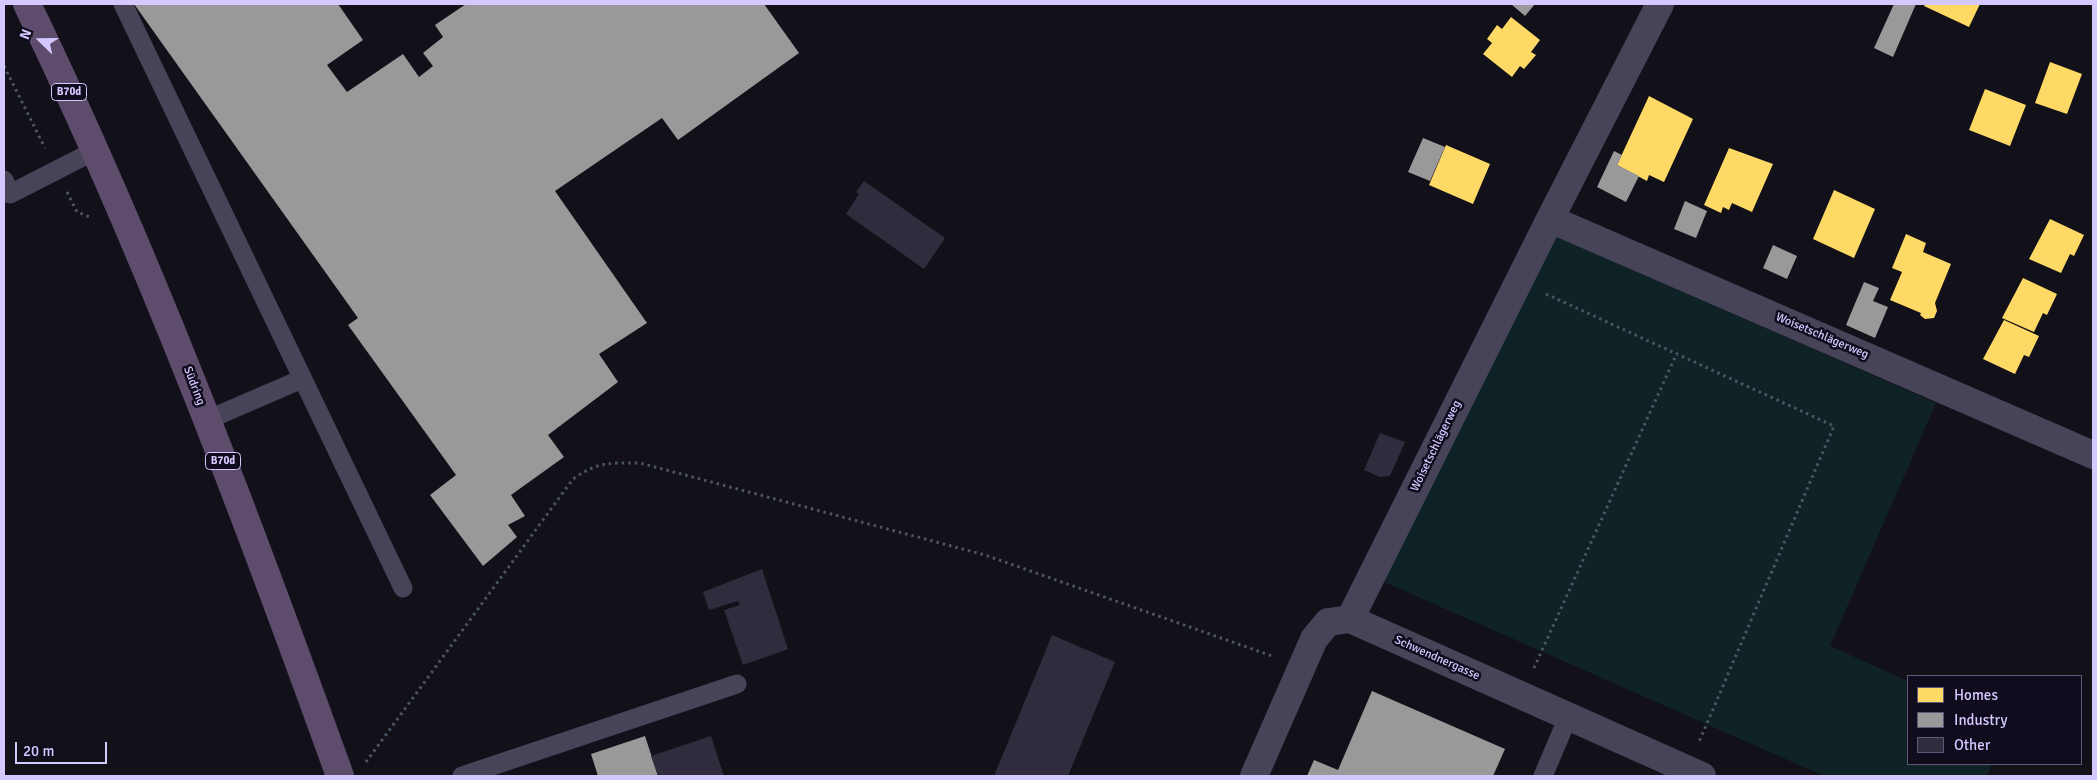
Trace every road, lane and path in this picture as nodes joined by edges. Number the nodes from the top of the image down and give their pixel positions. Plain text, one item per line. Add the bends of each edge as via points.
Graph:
1 (27, 4) edge
2 (123, 4) edge
3 (1660, 4) edge
4 (96, 150) junction
5 (4, 180) edge
6 (1550, 219) junction
7 (1518, 281) junction
8 (1676, 353) junction
9 (302, 379) junction
10 (207, 420) junction
11 (2093, 455) edge
12 (403, 588) dead end
13 (1350, 619) junction
14 (1301, 667) junction
15 (738, 684) dead end
16 (1521, 696) junction
17 (1568, 717) junction
18 (351, 772) edge
19 (1694, 773) edge
20 (462, 776) edge
21 (1254, 776) edge
22 (1542, 776) edge

1 - 4 main road, Südring / B70d
2 - 9 lane
3 - 6 street, Woisetschlägerweg
4 - 5 lane via 10,194
4 - 10 main road, Südring / B70d
6 - 7 street, Woisetschlägerweg
6 - 11 street, Woisetschlägerweg
7 - 8 path
7 - 13 street, Woisetschlägerweg
8 - 16 path
8 - 19 path via 1834,426
9 - 10 lane
9 - 12 lane
10 - 18 main road, Südring / B70d via 264,566
13 - 14 street via 1328,622 1314,639
13 - 16 street, Schwendnergasse
14 - 18 path via 985,555 640,463 607,462 590,467 573,479
14 - 21 street
15 - 20 lane
16 - 17 street, Schwendnergasse
17 - 19 street, Schwendnergasse
17 - 22 lane

